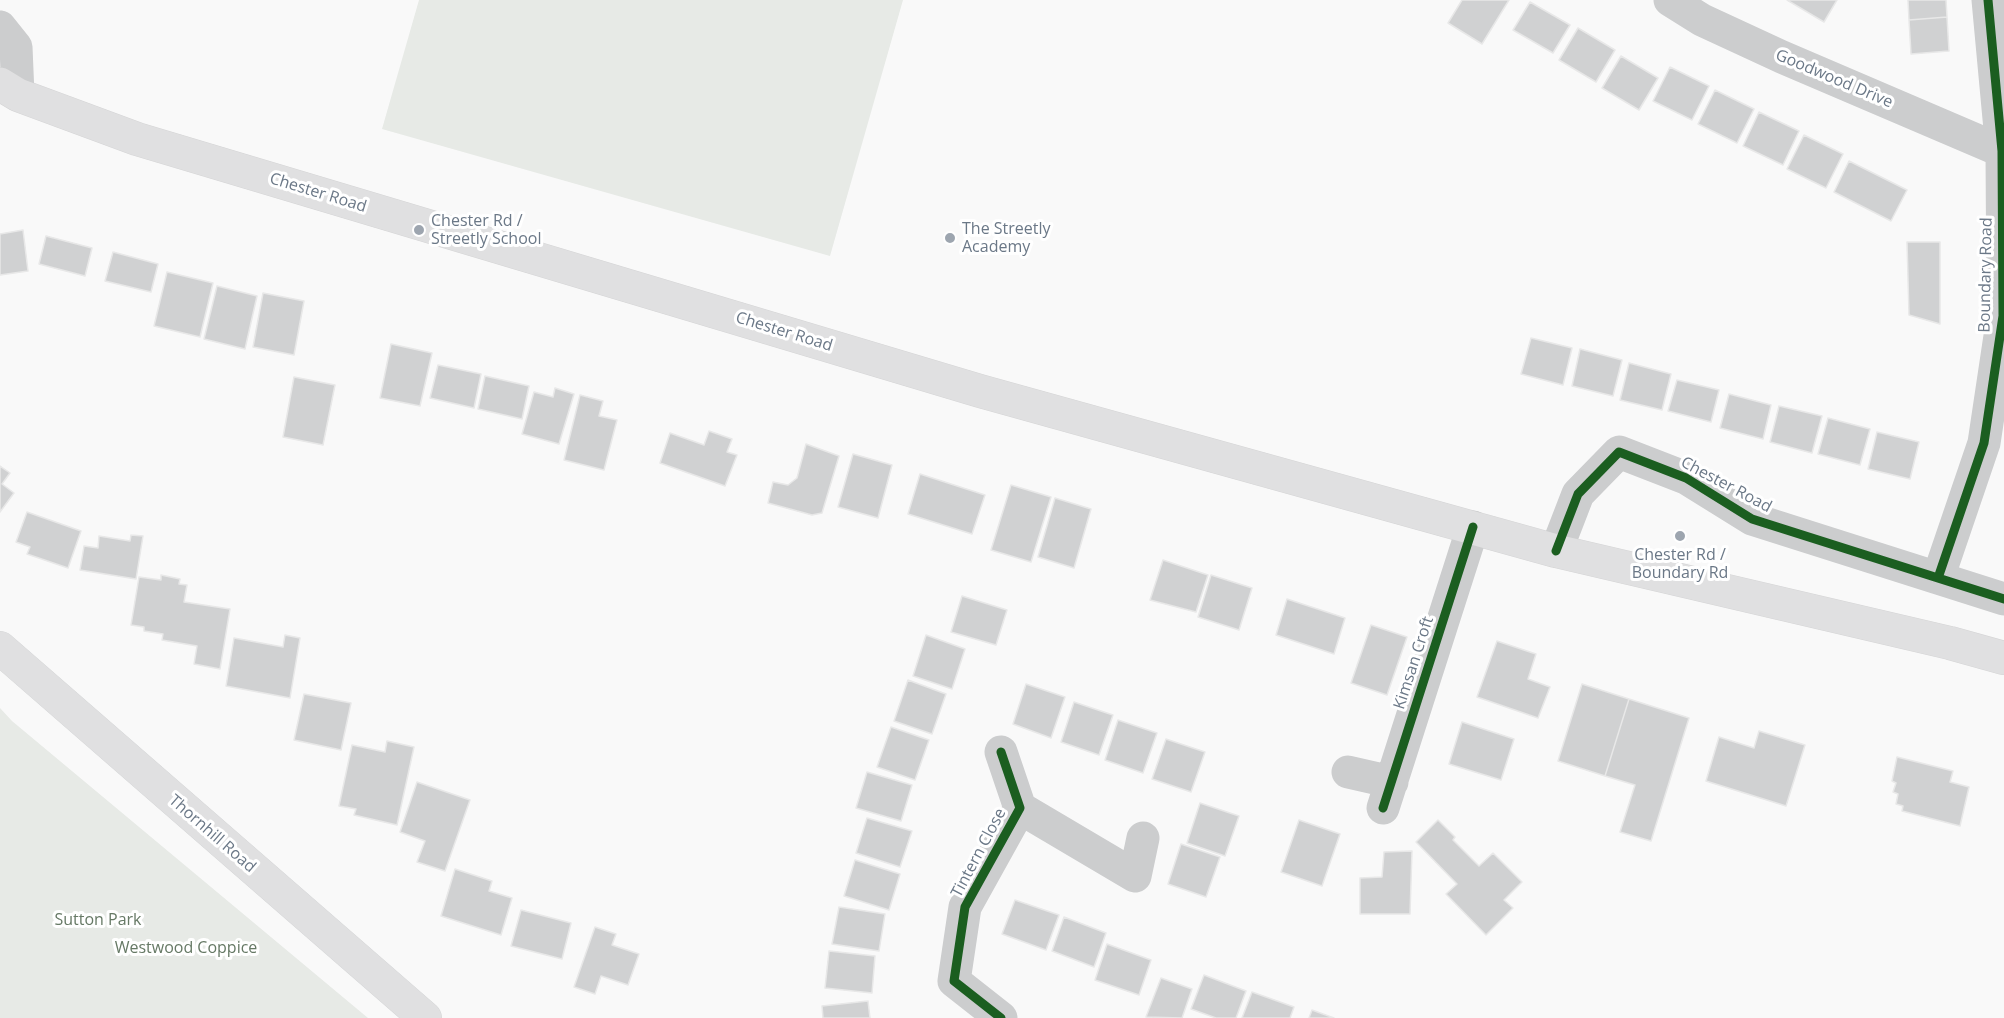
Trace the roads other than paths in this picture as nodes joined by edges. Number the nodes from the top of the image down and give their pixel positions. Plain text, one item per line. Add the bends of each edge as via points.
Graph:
1 (1670, 0) edge
2 (1988, 0) edge
3 (0, 27) edge
4 (6, 91) edge
5 (2002, 151) junction
6 (2004, 316) edge
7 (1473, 527) junction
8 (1556, 551) junction
9 (1938, 578) junction
10 (2004, 599) edge
11 (0, 648) edge
12 (2004, 658) edge
13 (1001, 752) dead end
14 (1348, 772) dead end
15 (1020, 808) junction
16 (1143, 838) dead end
17 (425, 1018) edge
18 (1001, 1018) edge

1 - 5 street, Goodwood Drive via 1702,20 1772,52
2 - 5 street, Boundary Road
3 - 4 street via 16,47
4 - 7 main road, Chester Road via 137,139 980,391
5 - 6 street, Boundary Road
6 - 9 street, Boundary Road via 1984,443
7 - 8 main road, Chester Road
7 - 14 street, Kimsan Croft via 1388,795
8 - 9 street, Chester Road via 1578,494 1619,452 1686,478 1752,519
8 - 12 main road, Chester Road
9 - 10 street, Chester Road
11 - 17 main road, Thornhill Road
13 - 15 street, Tintern Close
15 - 16 street, Tintern Close via 1135,876
15 - 18 street, Tintern Close via 965,908 954,981

